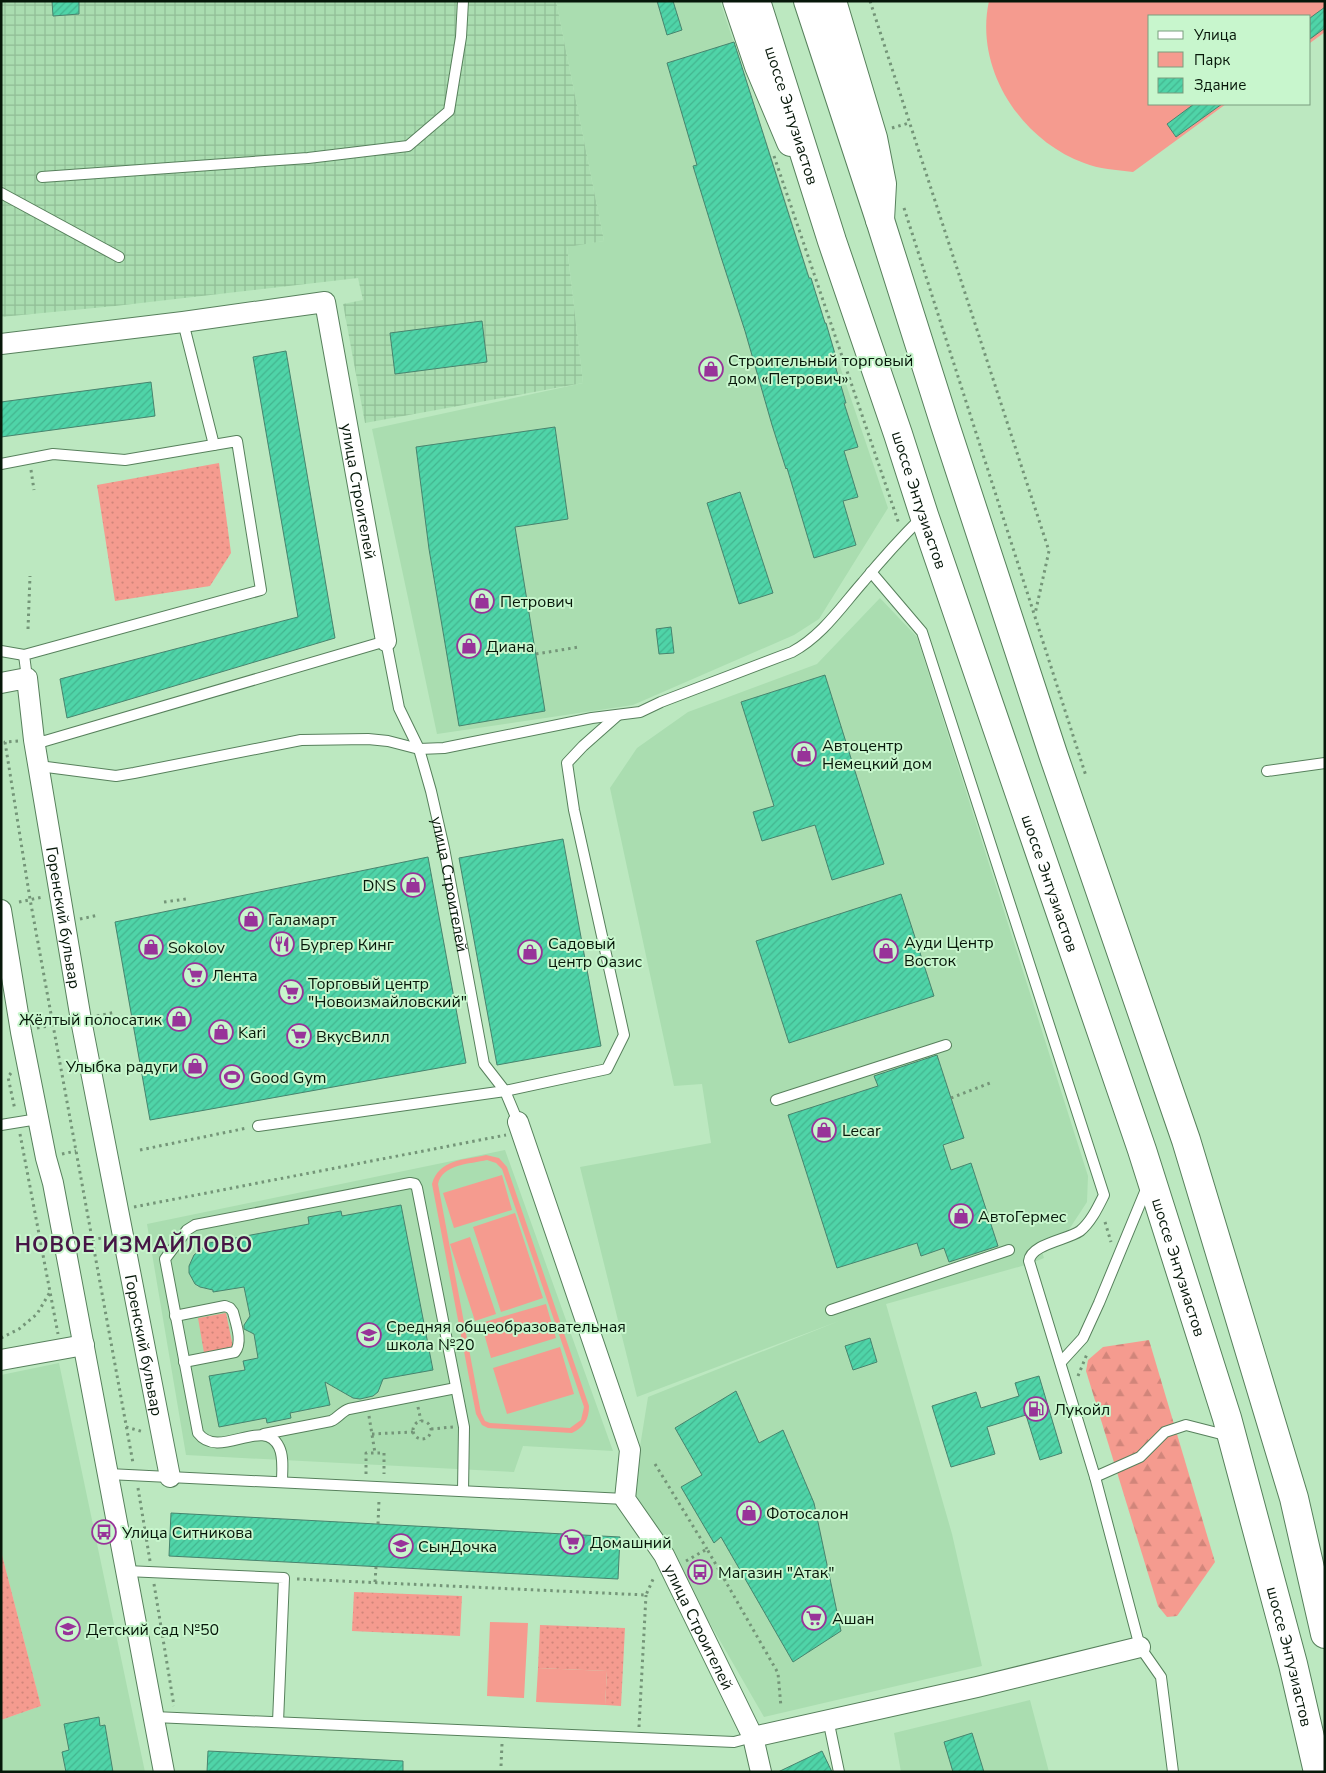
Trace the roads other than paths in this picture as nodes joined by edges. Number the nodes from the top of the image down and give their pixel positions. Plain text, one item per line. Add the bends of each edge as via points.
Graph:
1 (463, 1) edge
2 (736, 1) edge
3 (756, 1) edge
4 (808, 1) edge
5 (832, 1) edge
6 (42, 177) dead end
7 (1, 193) edge
8 (892, 214) junction
9 (832, 241) junction
10 (120, 257) dead end
11 (183, 322) junction
12 (1, 344) edge
13 (214, 445) junction
14 (1, 464) edge
15 (924, 515) junction
16 (870, 572) junction
17 (386, 641) junction
18 (1, 651) edge
19 (24, 655) junction
20 (27, 678) junction
21 (1, 683) edge
22 (618, 715) junction
23 (26, 741) junction
24 (419, 748) junction
25 (1325, 763) edge
26 (39, 766) junction
27 (1267, 771) dead end
28 (10, 906) edge
29 (946, 1045) dead end
30 (504, 1091) junction
31 (776, 1100) dead end
32 (38, 1119) junction
33 (518, 1122) joint
34 (1, 1125) edge
35 (258, 1126) road end
36 (1150, 1179) junction
37 (1009, 1250) dead end
38 (832, 1310) dead end
39 (175, 1316) junction
40 (84, 1345) junction
41 (1, 1360) edge
42 (184, 1362) junction
43 (1061, 1362) junction
44 (456, 1388) junction
45 (264, 1434) junction
46 (1232, 1437) junction
47 (108, 1474) junction
48 (170, 1477) junction
49 (1095, 1477) junction
50 (282, 1482) junction
51 (463, 1491) junction
52 (625, 1499) junction
53 (126, 1571) junction
54 (1321, 1585) edge
55 (1325, 1634) edge
56 (1140, 1647) junction
57 (154, 1717) junction
58 (828, 1719) junction
59 (278, 1722) junction
60 (753, 1737) junction
61 (164, 1772) edge
62 (760, 1772) edge
63 (838, 1772) edge
64 (1173, 1772) edge
65 (1318, 1772) edge

1 - 6 lane via 461,37 449,111 408,146 308,158
2 - 9 main road via 758,66
3 - 9 main road, шоссе Энтузиастов
4 - 8 main road
5 - 8 main road
7 - 10 lane
8 - 54 main road via 945,425 1186,1140
9 - 15 main road, шоссе Энтузиастов
11 - 12 street, улица Строителей
11 - 13 lane
11 - 17 street, улица Строителей via 325,302
13 - 14 lane via 125,460 53,454
13 - 19 lane via 237,441 262,590
15 - 16 lane
15 - 36 main road, шоссе Энтузиастов
16 - 22 lane via 822,629 792,652 640,712
16 - 43 lane via 922,632 1104,1195 1082,1230 1038,1248 1030,1257 1030,1266
17 - 23 lane via 45,741
17 - 24 lane, улица Строителей via 399,708
18 - 19 lane
19 - 20 lane
20 - 21 street
20 - 23 street, Горенский бульвар
22 - 24 lane via 444,748
22 - 30 lane via 567,763 574,810 624,1035 607,1069
23 - 26 street, Горенский бульвар
24 - 26 lane via 368,739 301,740 116,776
24 - 30 lane, улица Строителей via 441,836 484,1064
25 - 27 lane
26 - 48 street, Горенский бульвар via 81,1020
28 - 32 street via 21,1032
29 - 31 lane
30 - 33 lane, улица Строителей
30 - 35 lane
32 - 34 lane
32 - 40 street
33 - 52 street, улица Строителей via 630,1450
36 - 43 lane via 1083,1338
36 - 46 main road, шоссе Энтузиастов
37 - 38 lane
39 - 42 lane
39 - 42 lane via 224,1306 230,1308 239,1342 235,1352
39 - 44 lane via 165,1258 190,1226 415,1184
40 - 41 street
40 - 47 street
42 - 45 lane via 200,1437 221,1442
43 - 49 lane
44 - 45 lane via 367,1405 344,1411 331,1421
44 - 51 lane via 464,1427
45 - 50 lane via 275,1439 280,1448
46 - 49 lane via 1186,1425 1165,1432 1140,1457
46 - 65 main road, шоссе Энтузиастов via 1293,1664
47 - 48 lane
47 - 53 street
48 - 50 lane
49 - 56 lane
50 - 51 lane
51 - 52 lane
52 - 60 street, улица Строителей via 664,1555
53 - 57 street
53 - 59 lane via 284,1578
54 - 55 main road
56 - 58 street
56 - 64 lane via 1161,1677
57 - 59 lane
57 - 61 street
58 - 60 street
58 - 63 lane
59 - 60 lane via 734,1742
60 - 62 street, улица Строителей

